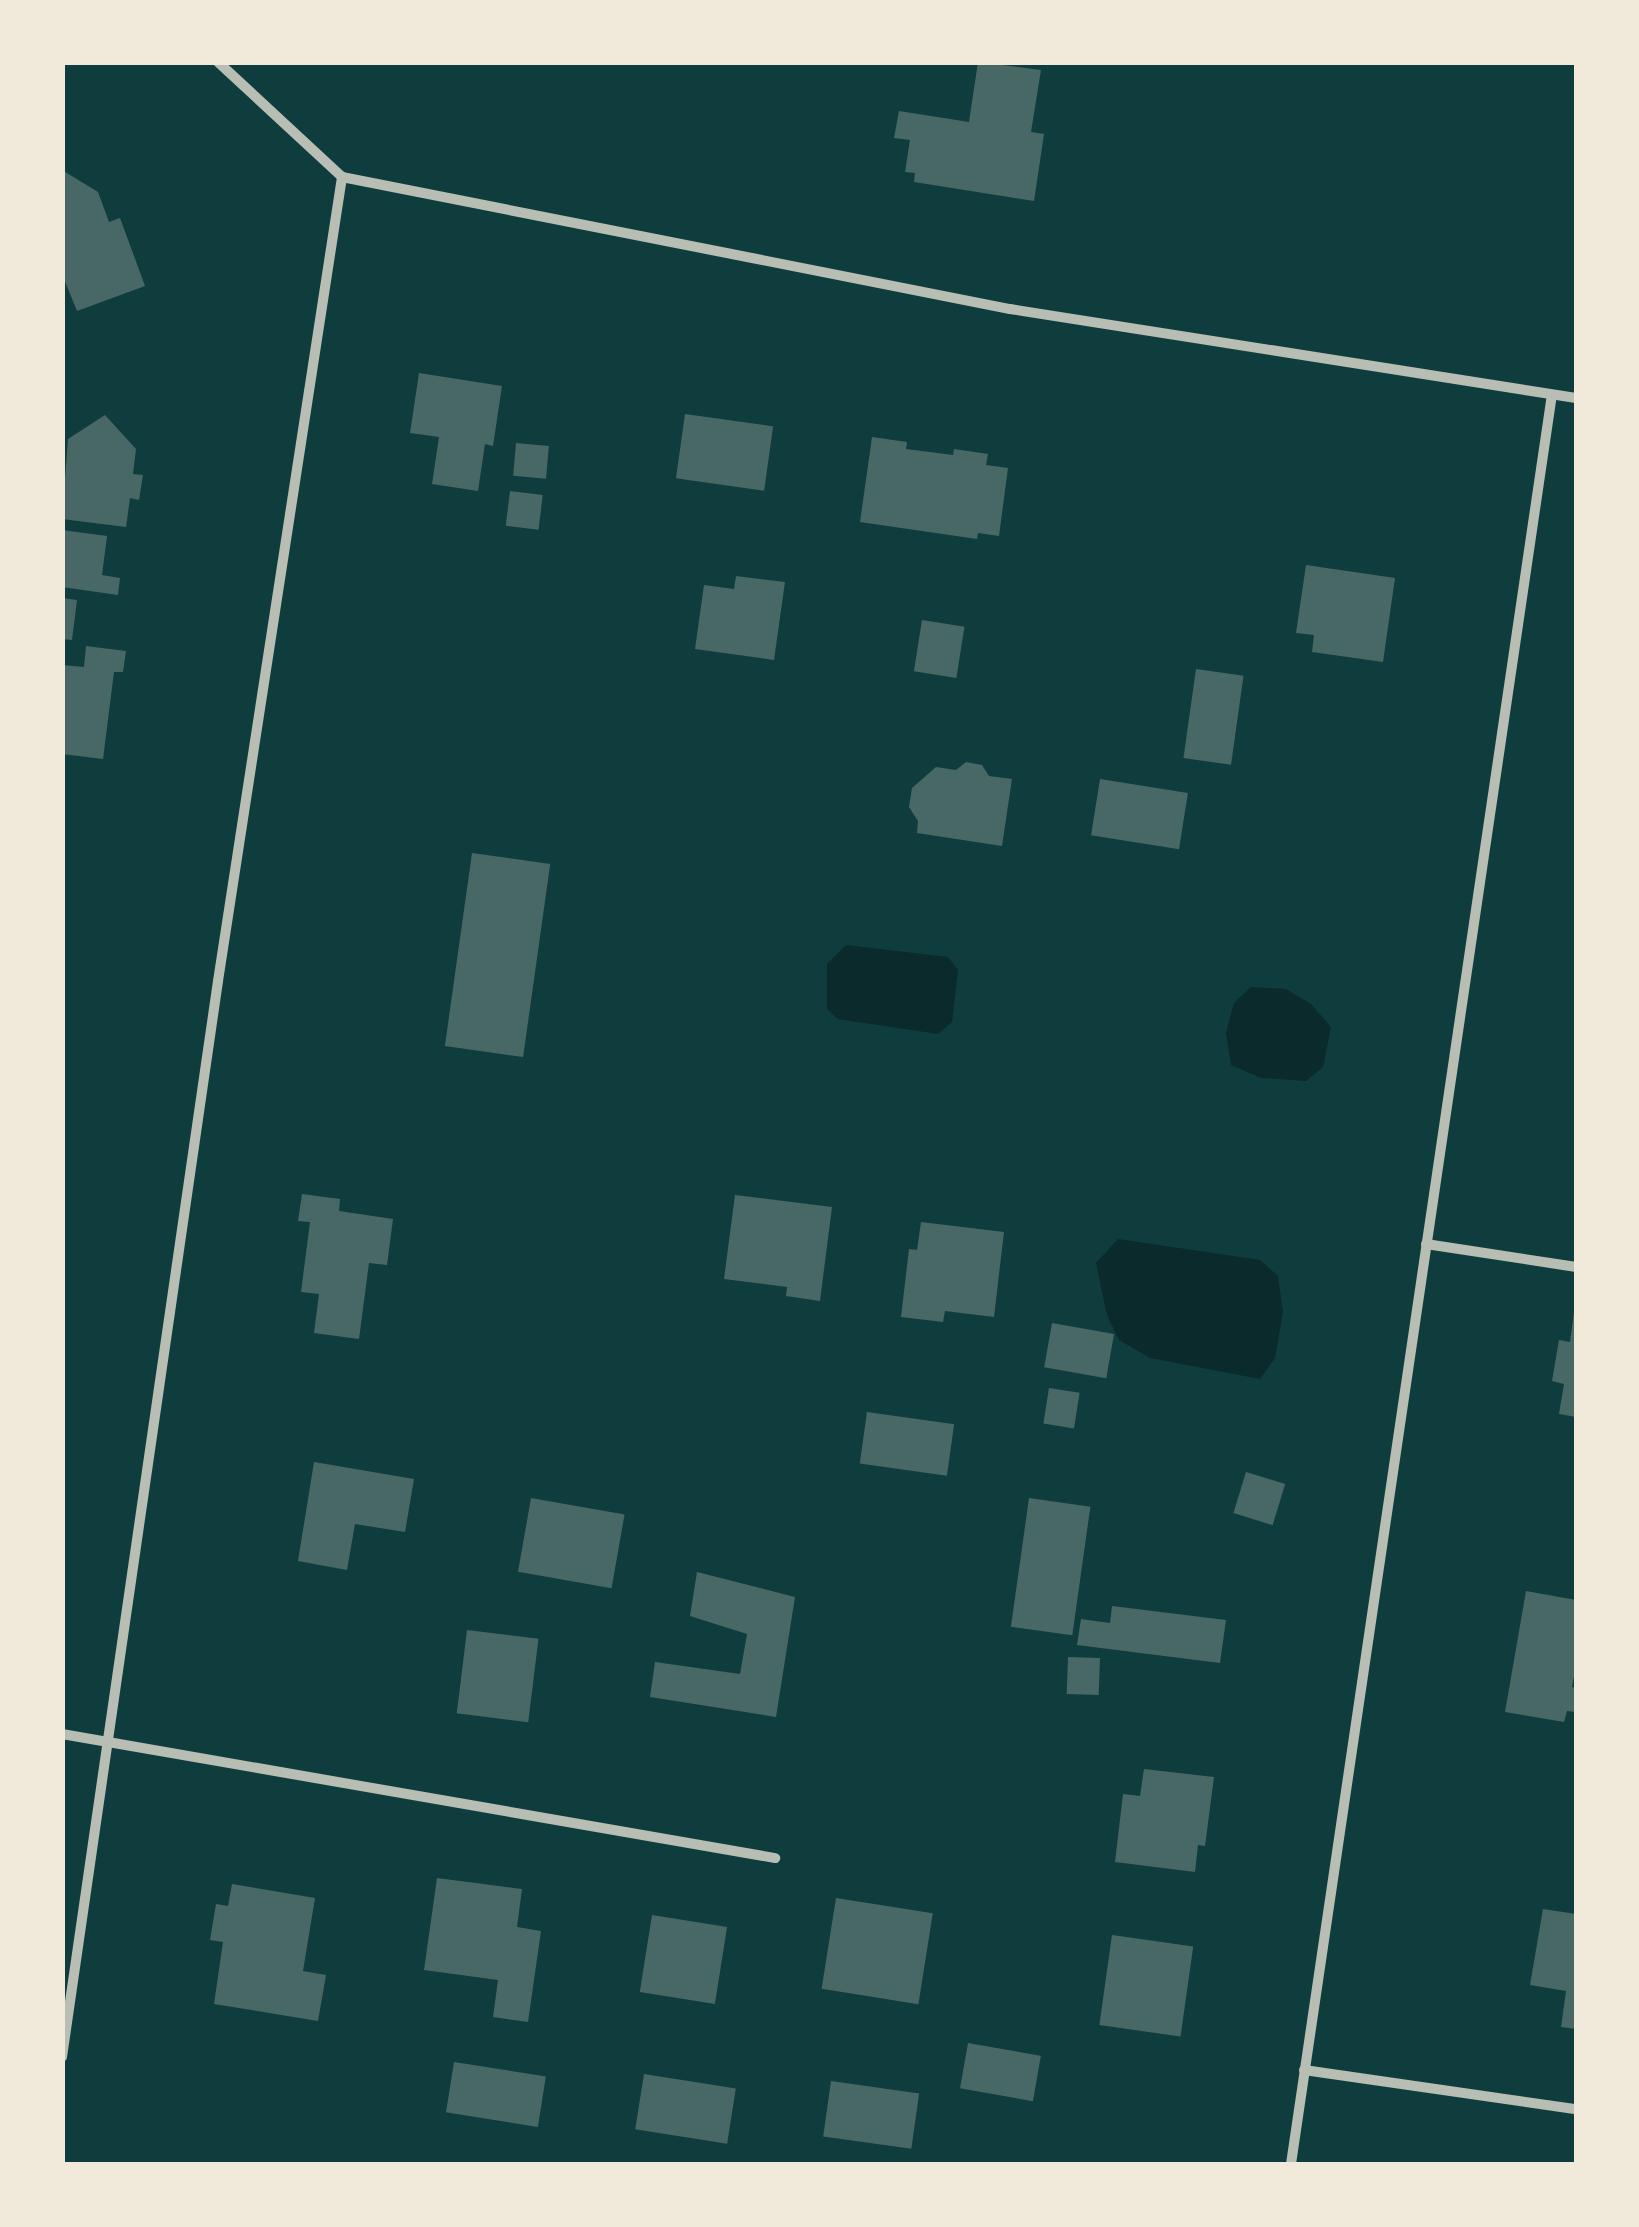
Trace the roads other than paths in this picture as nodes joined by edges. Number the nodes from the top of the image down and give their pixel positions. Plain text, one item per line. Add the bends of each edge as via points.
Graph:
1 (218, 62) edge
2 (342, 177) junction
3 (1552, 394) junction
4 (1576, 398) edge
5 (1426, 1244) junction
6 (1576, 1267) edge
7 (62, 1734) edge
8 (106, 1742) junction
9 (776, 1858) dead end
10 (62, 2056) edge
11 (1304, 2070) junction
12 (1576, 2109) edge
13 (1291, 2164) edge

1 - 2 street
2 - 3 street via 1010,309
2 - 8 street
3 - 4 street
3 - 5 street
5 - 6 street
5 - 11 street
7 - 8 street
8 - 9 street
8 - 10 street
11 - 12 street
11 - 13 street

